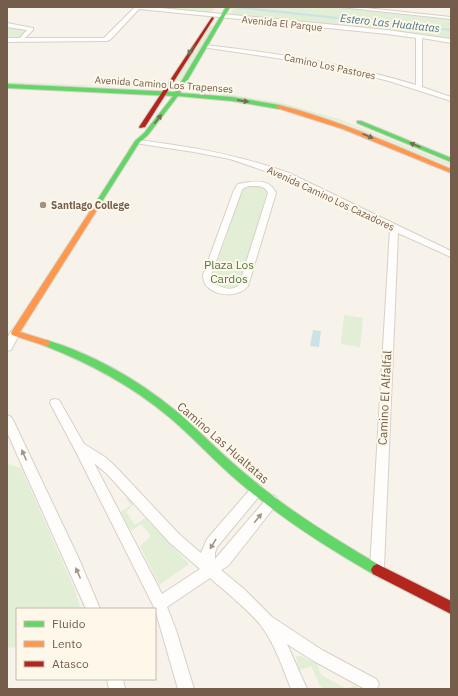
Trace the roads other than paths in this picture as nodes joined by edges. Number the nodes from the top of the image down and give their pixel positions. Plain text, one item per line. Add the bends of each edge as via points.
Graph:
1 (137, 7) edge
2 (342, 7) edge
3 (410, 7) edge
4 (222, 11) edge
5 (408, 14) junction
6 (451, 18) edge
7 (7, 25) edge
8 (419, 37) junction
9 (7, 40) edge
10 (21, 40) junction
11 (451, 41) edge
12 (205, 47) junction
13 (7, 79) edge
14 (7, 86) edge
15 (419, 88) junction
16 (165, 89) junction
17 (179, 90) junction
18 (221, 94) junction
19 (451, 99) edge
20 (137, 142) junction
21 (451, 160) edge
22 (268, 167) junction
23 (451, 171) edge
24 (257, 183) junction
25 (394, 228) junction
26 (451, 254) edge
27 (15, 333) junction
28 (7, 347) edge
29 (55, 403) dead end
30 (7, 420) edge
31 (80, 448) junction
32 (257, 490) junction
33 (272, 501) junction
34 (209, 568) junction
35 (377, 568) junction
36 (160, 603) junction
37 (93, 608) edge
38 (451, 608) edge
39 (267, 622) junction
40 (371, 684) dead end
41 (186, 689) edge
42 (299, 689) edge

1 - 4 street, Avenida El Parque
1 - 10 street via 105,40
2 - 5 street
3 - 5 street
4 - 8 street, Avenida El Parque
4 - 12 street
4 -> 16 street
5 - 6 street
7 - 10 street via 31,29
8 - 11 street, Avenida El Parque
8 - 15 street
9 - 10 street
12 - 15 street, Camino Los Pastores via 316,61
12 - 17 street
13 - 16 street, Avenida Camino Los Trapenses
14 - 16 street, Avenida Camino Los Trapenses
15 - 19 street, Camino Los Pastores
16 - 17 street, Avenida Camino Los Trapenses
16 - 20 street via 140,130
17 - 18 street, Avenida Camino Los Trapenses
20 -> 17 street
21 -> 18 street, Avenida Camino Los Trapenses via 344,117 283,100
18 -> 23 street, Avenida Camino Los Trapenses via 331,122
20 - 22 street, Avenida Camino Los Cazadores via 206,151
20 - 27 street
22 - 24 street
22 - 25 street, Avenida Camino Los Cazadores
24 - 24 street via 243,185 238,190 207,275 209,283 222,291 238,290 244,283 272,193 272,189
25 - 26 street, Avenida Camino Los Cazadores
25 - 35 street, Camino El Alfalfal
27 - 28 street
27 - 32 street, Camino Las Hualtatas via 74,354 137,388 171,414 217,458
29 - 31 street
37 -> 30 street
31 - 34 street via 110,470 174,538
31 - 36 street
32 - 33 street, Camino Las Hualtatas
32 -> 34 street via 212,543 208,554
34 -> 33 street via 228,556
33 - 35 street, Camino Las Hualtatas via 316,532
34 - 36 street
34 - 39 street
35 - 38 street, Camino Las Hualtatas
36 - 41 street
39 - 40 street via 317,655
39 - 42 street

